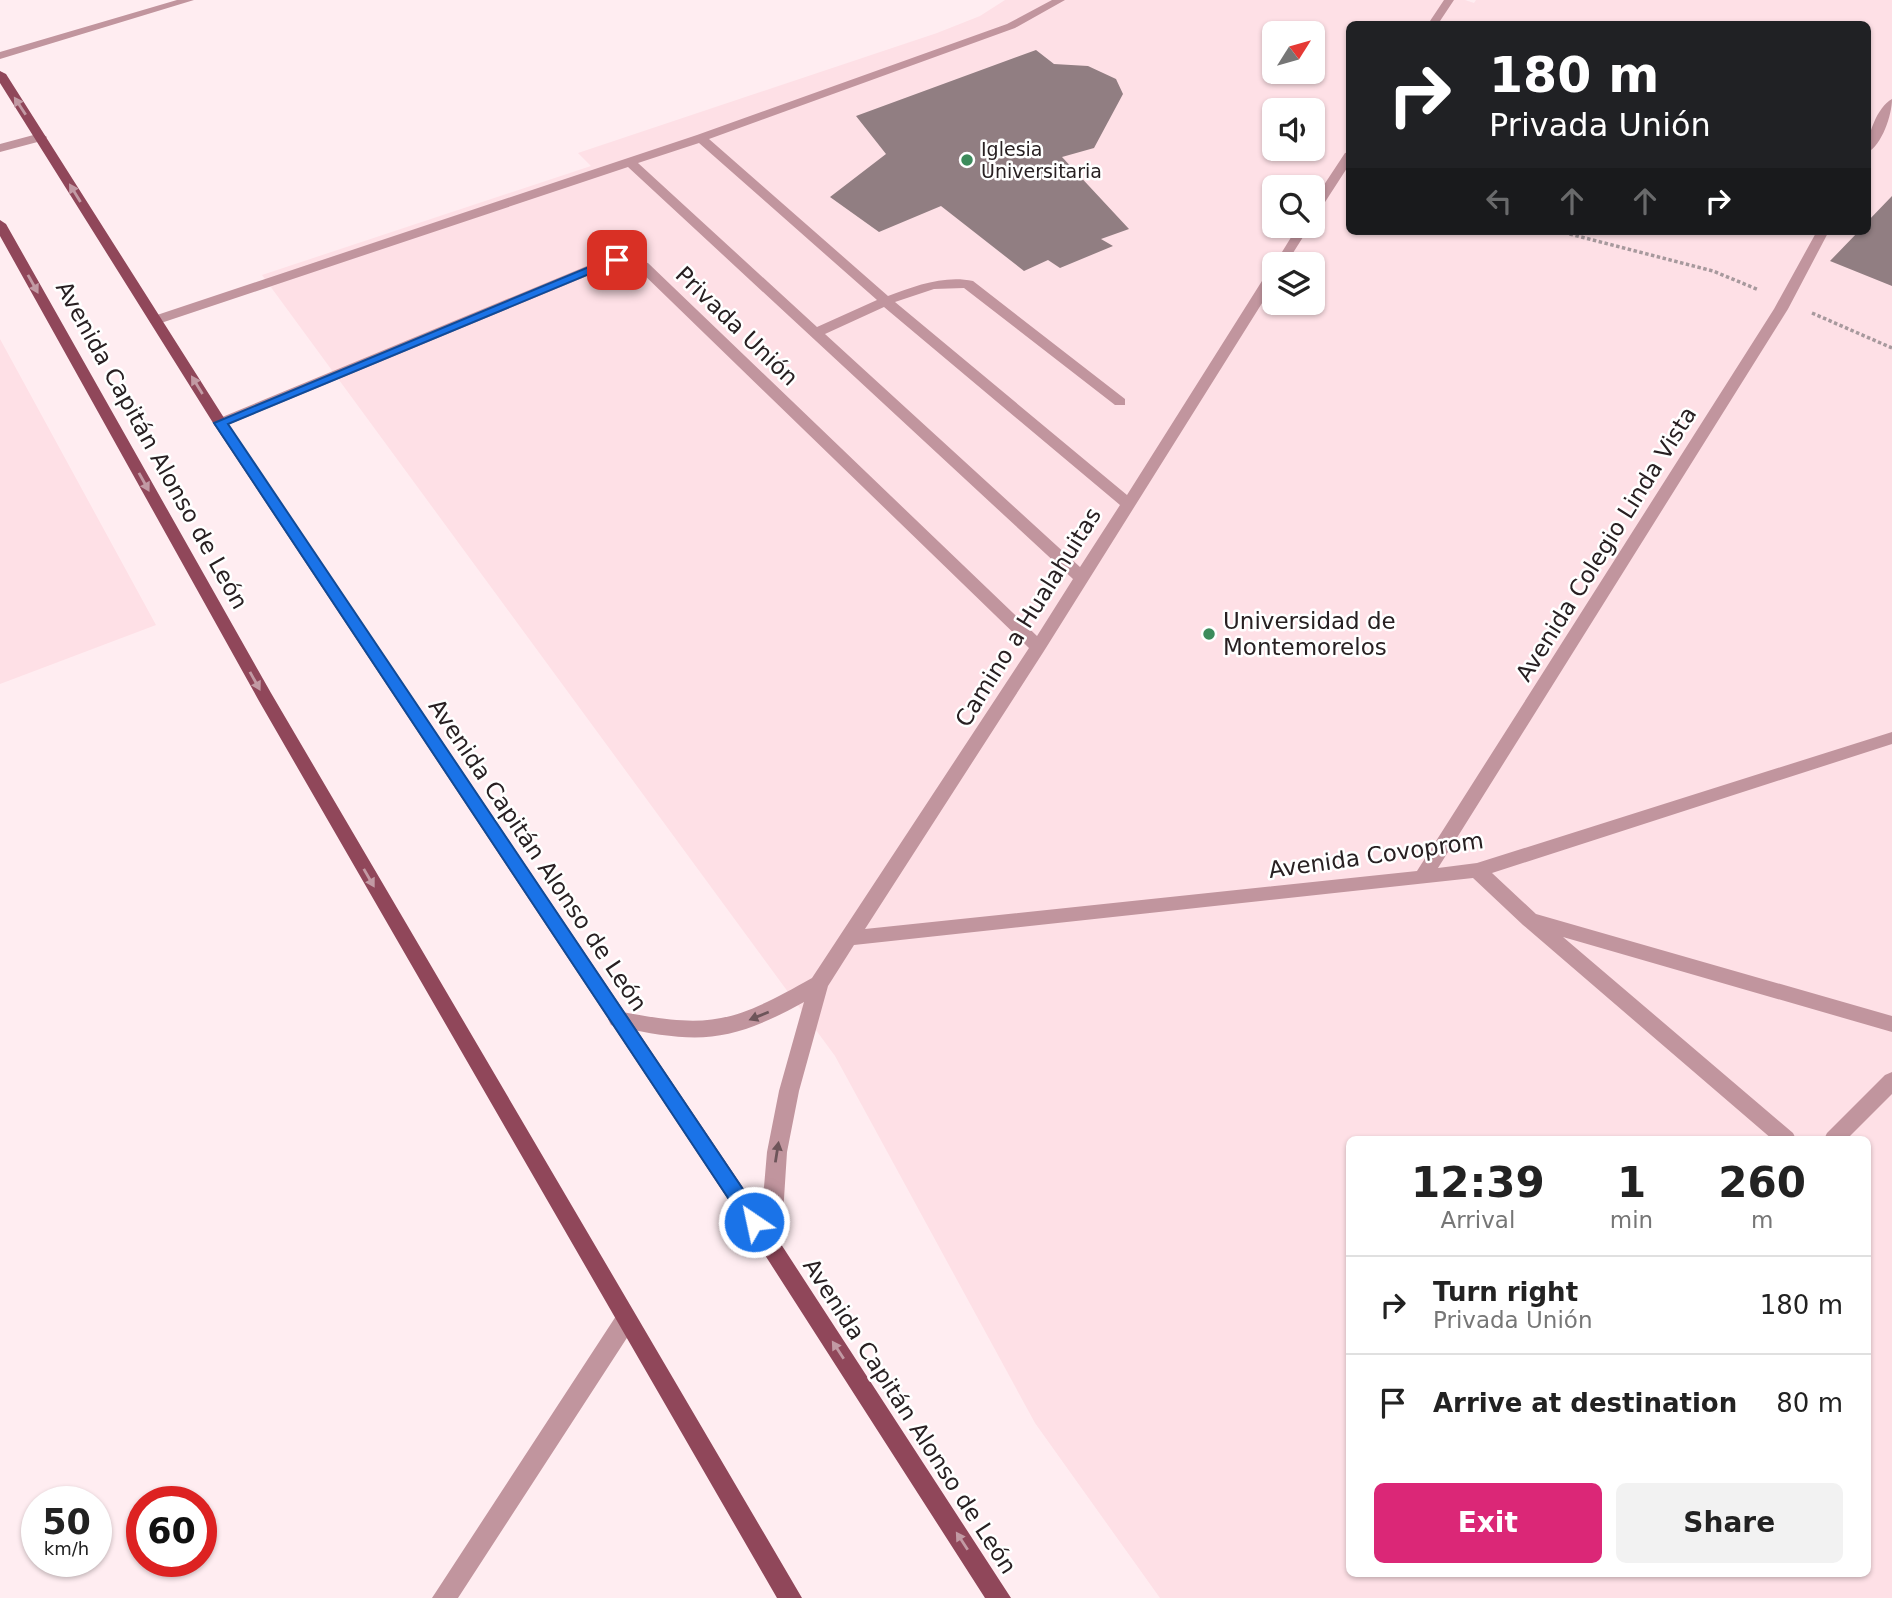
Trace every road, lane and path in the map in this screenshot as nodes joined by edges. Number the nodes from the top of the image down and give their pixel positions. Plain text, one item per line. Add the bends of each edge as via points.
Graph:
1 (189, 0) edge
2 (1060, 0) edge
3 (1449, 0) edge
4 (1435, 21) edge
5 (0, 56) edge
6 (0, 74) edge
7 (1892, 103) edge
8 (41, 137) junction
9 (701, 138) junction
10 (1871, 142) edge
11 (0, 148) edge
12 (1346, 161) edge
13 (630, 162) junction
14 (1325, 193) edge
15 (0, 224) edge
16 (1574, 235) edge
17 (1821, 235) edge
18 (1262, 292) edge
19 (1785, 301) junction
20 (887, 302) junction
21 (156, 320) junction
22 (815, 333) junction
23 (1892, 348) edge
24 (1120, 402) dead end
25 (220, 423) junction
26 (1127, 503) junction
27 (1081, 577) junction
28 (1038, 647) junction
29 (1892, 738) edge
30 (1477, 870) junction
31 (1423, 878) junction
32 (1530, 920) junction
33 (849, 938) junction
34 (819, 984) junction
35 (618, 1019) junction
36 (1892, 1024) edge
37 (1892, 1082) edge
38 (1782, 1136) edge
39 (1837, 1136) edge
40 (770, 1245) junction
41 (626, 1320) junction
42 (444, 1598) edge
43 (790, 1598) edge
44 (999, 1598) edge

1 - 5 street
2 - 9 street via 1011,26
3 - 4 street
8 -> 6 main road, Avenida Capitán Alonso de León
7 - 10 street
8 - 11 street
21 -> 8 main road, Avenida Capitán Alonso de León
9 - 13 street
9 - 20 street
12 - 14 street
13 - 21 street
13 - 22 street
15 -> 41 main road, Avenida Capitán Alonso de León via 265,697
16 - 19 path via 1713,271
17 - 19 street, Avenida Colegio Linda Vista
18 - 26 street, Camino a Hualahuitas
19 - 23 path
19 - 31 street, Avenida Colegio Linda Vista
20 - 22 street
20 - 24 street via 941,282 968,284
20 - 26 street
25 -> 21 main road, Avenida Capitán Alonso de León
22 - 27 street
25 - 28 street, Privada Unión via 604,264 631,261 643,266
25 - 35 main road, Avenida Capitán Alonso de León
26 - 27 street, Camino a Hualahuitas
27 - 28 street, Camino a Hualahuitas
28 - 33 street, Camino a Hualahuitas
29 - 30 street, Avenida Covoprom
30 - 31 street, Avenida Covoprom
30 - 32 street
31 - 33 street, Avenida Covoprom
32 - 36 street
32 - 38 street
33 - 34 street, Camino a Hualahuitas
34 -> 35 street via 772,1011 708,1030 679,1030
40 -> 34 street via 777,1152
35 - 40 main road, Avenida Capitán Alonso de León
37 - 39 street
44 -> 40 main road, Avenida Capitán Alonso de León
41 - 42 street
41 - 43 main road, Avenida Capitán Alonso de León

